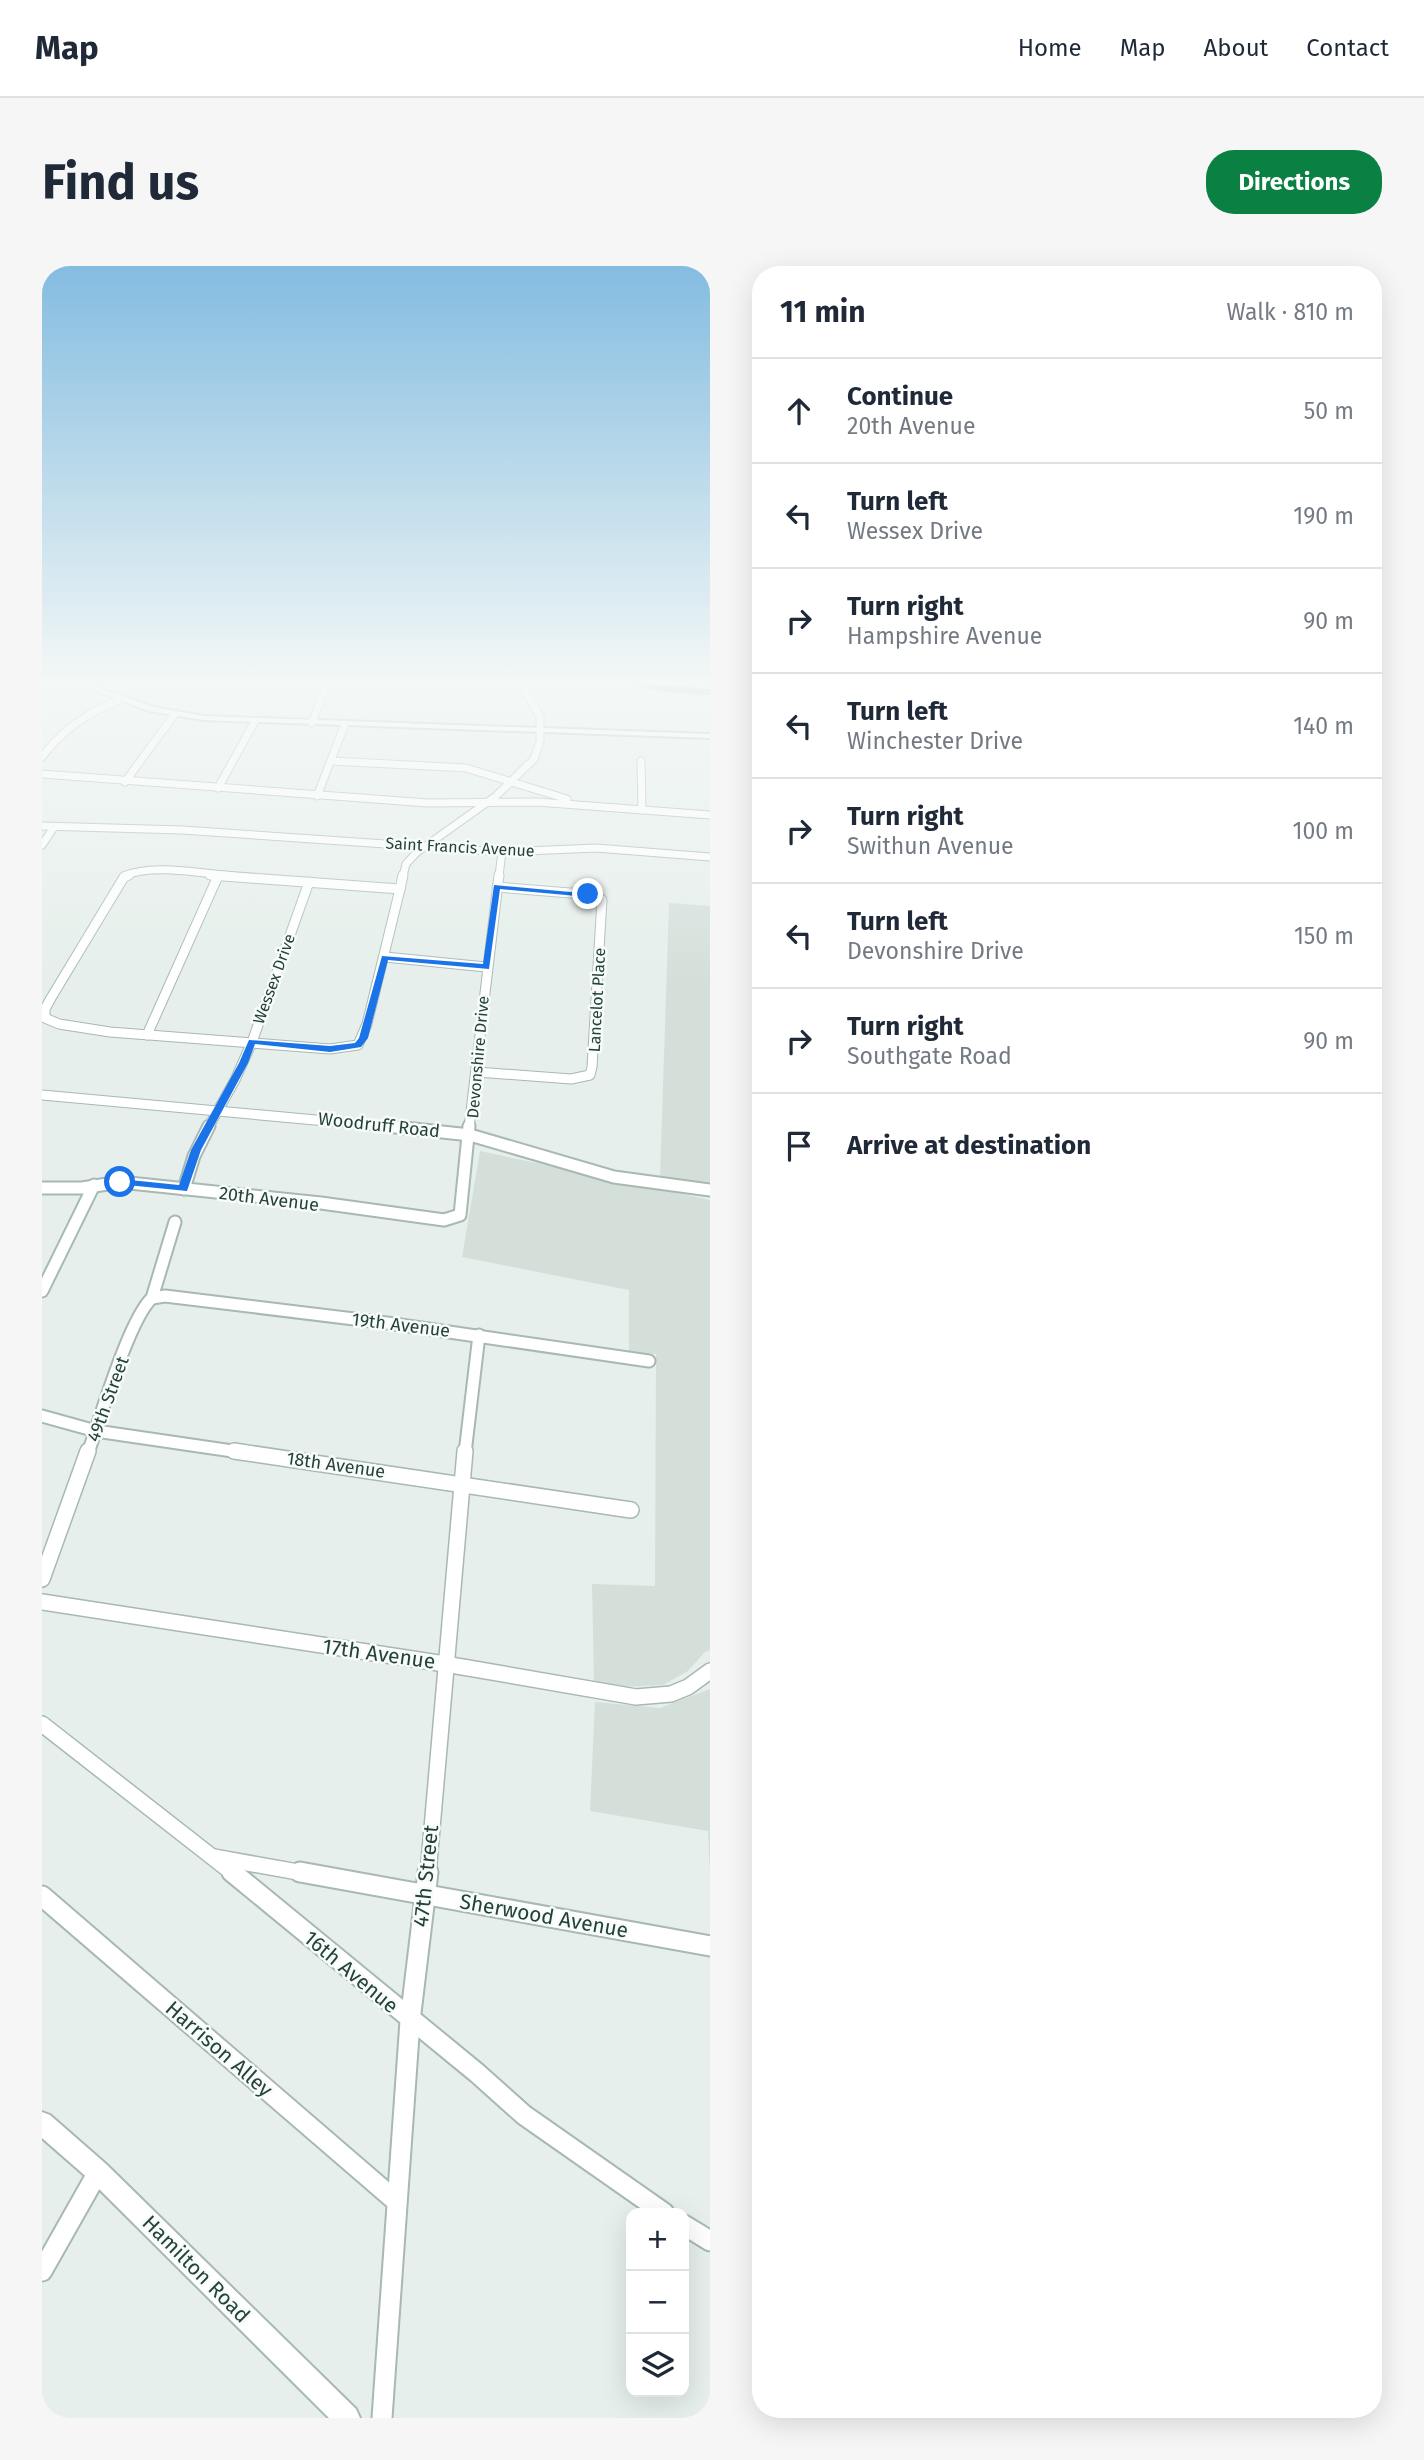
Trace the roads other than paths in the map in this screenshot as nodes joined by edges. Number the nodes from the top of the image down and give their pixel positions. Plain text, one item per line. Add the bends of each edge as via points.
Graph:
1 (118, 781) edge
2 (222, 781) edge
3 (323, 781) edge
4 (641, 781) edge
5 (124, 782) joint
6 (511, 782) joint
7 (218, 788) junction
8 (317, 796) junction
9 (483, 804) junction
10 (591, 806) junction
11 (642, 810) junction
12 (709, 815) edge
13 (42, 826) edge
14 (54, 827) junction
15 (42, 845) edge
16 (426, 847) junction
17 (502, 852) junction
18 (710, 857) edge
19 (218, 876) junction
20 (309, 882) junction
21 (497, 887) junction
22 (400, 889) junction
23 (384, 957) junction
24 (486, 967) junction
25 (147, 1035) junction
26 (252, 1041) junction
27 (477, 1072) junction
28 (42, 1095) edge
29 (220, 1110) junction
30 (470, 1135) junction
31 (94, 1185) junction
32 (42, 1188) edge
33 (184, 1189) junction
34 (710, 1190) edge
35 (455, 1219) joint
36 (174, 1222) dead end
37 (42, 1292) edge
38 (152, 1298) junction
39 (479, 1335) junction
40 (649, 1361) dead end
41 (42, 1416) edge
42 (96, 1432) junction
43 (461, 1483) junction
44 (631, 1510) dead end
45 (42, 1579) edge
46 (42, 1602) edge
47 (445, 1664) junction
48 (710, 1671) edge
49 (42, 1724) edge
50 (213, 1857) junction
51 (426, 1895) junction
52 (42, 1896) edge
53 (710, 1946) edge
54 (410, 2021) junction
55 (42, 2123) edge
56 (98, 2172) junction
57 (396, 2202) junction
58 (657, 2208) edge
59 (689, 2228) edge
60 (710, 2241) edge
61 (42, 2271) edge
62 (347, 2418) edge
63 (382, 2418) edge

1 - 5 street
2 - 7 street
3 - 8 street
4 - 11 street
5 - 7 street
6 - 9 street
6 - 10 street
7 - 8 street
8 - 9 street
9 - 10 street
9 - 16 street
10 - 11 street
11 - 12 street
13 - 14 street, Saint Francis Avenue
14 - 15 street
14 - 16 street, Saint Francis Avenue via 182,830
16 - 17 street, Saint Francis Avenue
16 - 22 street via 406,864
17 - 18 street, Saint Francis Avenue via 596,848
17 - 21 street, Devonshire Drive
19 - 20 street
19 - 25 street
19 - 25 street via 166,871 134,872 124,877 45,1009 45,1018 52,1023
20 - 22 street
20 - 26 street, Wessex Drive
21 - 24 street, Devonshire Drive
21 - 27 street, Lancelot Place via 599,896 603,905 590,1075 571,1079
22 - 23 street
23 - 24 street
23 - 26 street via 358,1045 346,1049
24 - 27 street, Devonshire Drive
25 - 26 street
26 - 29 street, Wessex Drive
27 - 30 street, Devonshire Drive
28 - 29 street, Woodruff Road
29 - 30 street, Woodruff Road
29 - 33 street, Wessex Drive via 196,1150
30 - 34 street, Woodruff Road via 614,1177
30 - 35 street, Devonshire Drive via 462,1206
31 - 32 street, 20th Avenue
31 - 33 street, 20th Avenue via 120,1182
31 - 37 street
33 - 35 street, 20th Avenue
36 - 38 street, 49th Street
38 - 39 street, 19th Avenue
38 - 42 street, 49th Street via 143,1306 131,1333
39 - 40 street, 19th Avenue
39 - 43 street, 47th Street
41 - 42 street, 18th Avenue
42 - 43 street, 18th Avenue
42 - 45 street, 49th Street
43 - 44 street, 18th Avenue
43 - 47 street, 47th Street
46 - 47 street, 17th Avenue
47 - 48 street, 17th Avenue via 636,1697 671,1694
47 - 51 street, 47th Street
49 - 50 street, 16th Avenue
50 - 51 street, Sherwood Avenue
50 - 54 street, 16th Avenue
51 - 53 street, Sherwood Avenue
51 - 54 street, 47th Street
52 - 57 street, Harrison Alley
54 - 57 street, 47th Street
54 - 58 street, 16th Avenue via 524,2115
55 - 56 street, Hamilton Road
56 - 61 street
56 - 62 street, Hamilton Road
57 - 63 street, 47th Street
59 - 60 street

